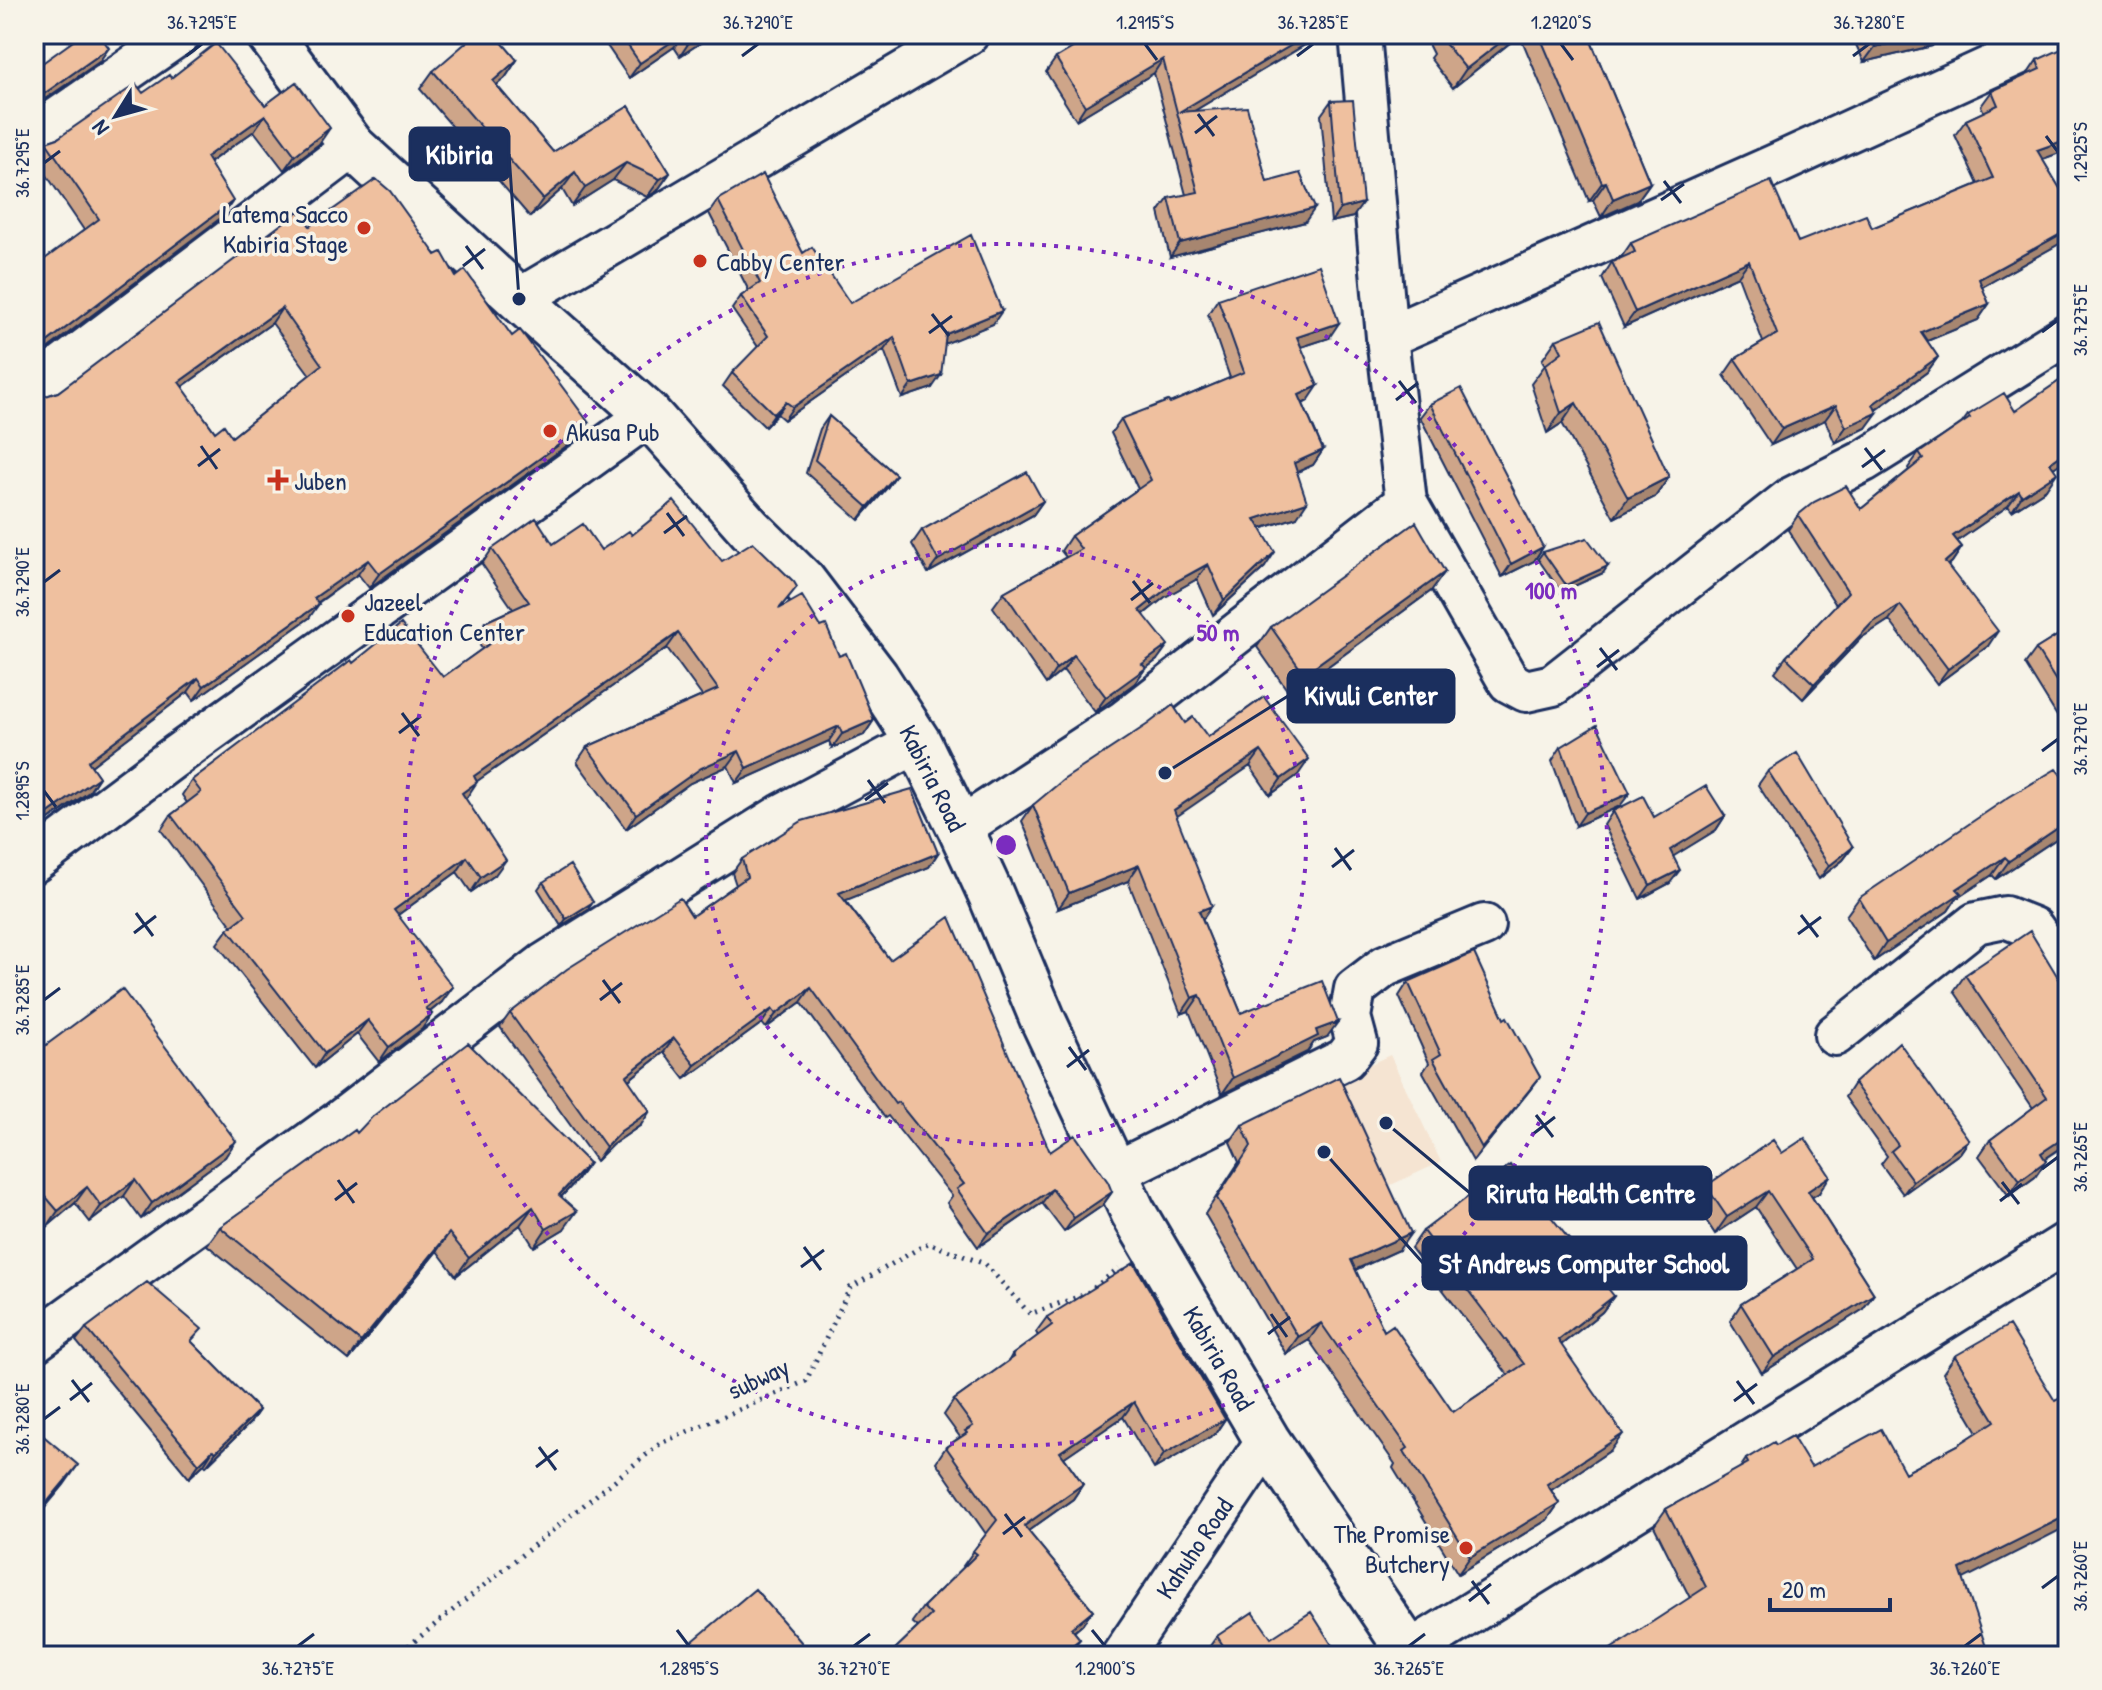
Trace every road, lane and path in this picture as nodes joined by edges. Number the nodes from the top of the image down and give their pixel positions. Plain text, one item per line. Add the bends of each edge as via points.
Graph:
1 (180, 34) edge
2 (269, 34) edge
3 (968, 34) edge
4 (1360, 34) edge
5 (2062, 34) edge
6 (34, 135) edge
7 (353, 147) junction
8 (519, 299) junction
9 (2068, 334) edge
10 (1387, 337) junction
11 (34, 388) edge
12 (649, 415) junction
13 (1406, 502) junction
14 (918, 742) junction
15 (960, 828) junction
16 (34, 862) edge
17 (1484, 925) dead end
18 (2068, 984) edge
19 (1835, 1035) dead end
20 (1114, 1173) junction
21 (2068, 1242) edge
22 (1152, 1243) junction
23 (34, 1342) edge
24 (1267, 1440) junction
25 (1411, 1654) edge
26 (396, 1656) edge
27 (1122, 1656) edge

1 - 6 street
2 - 7 main road, Kabiria Road
3 - 8 street
4 - 10 street
5 - 10 street
7 - 8 main road, Kabiria Road
7 - 11 street
8 - 12 main road, Kabiria Road
9 - 13 street via 1864,461 1791,498 1553,685 1526,691 1509,682
10 - 13 street
12 - 14 main road, Kabiria Road via 803,581
12 - 16 street
13 - 15 street via 1124,721
14 - 15 main road, Kabiria Road
14 - 23 street via 783,814 544,964 337,1123
15 - 20 main road, Kabiria Road
17 - 20 street via 1385,966 1355,989 1350,1017 1357,1043 1345,1059
18 - 19 street via 2033,928 2005,917 1976,923
20 - 22 main road, Kabiria Road
21 - 25 street
22 - 24 main road, Kabiria Road
22 - 26 path, subway via 1086,1294 1030,1314 985,1264 928,1243 850,1288 806,1381 661,1443
24 - 25 main road, Kabiria Road
24 - 27 street, Kahuho Road

